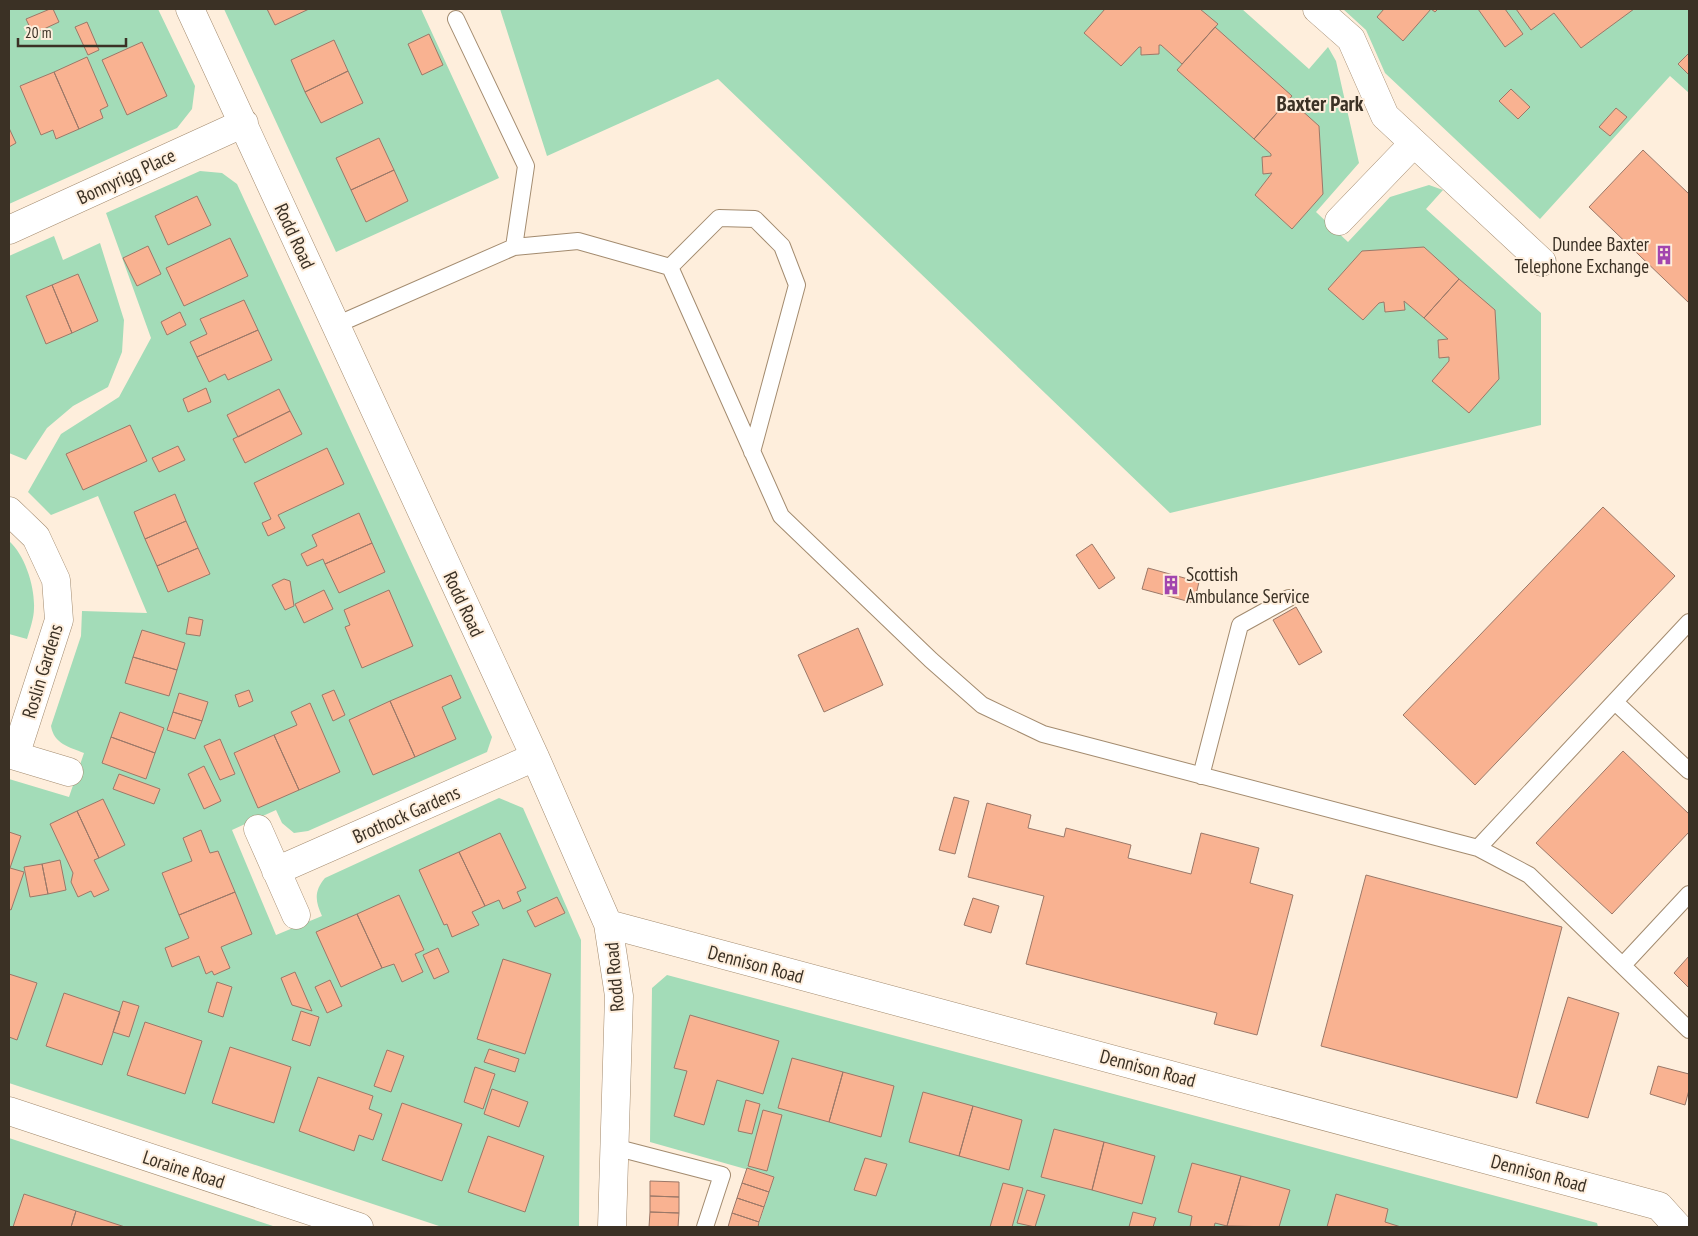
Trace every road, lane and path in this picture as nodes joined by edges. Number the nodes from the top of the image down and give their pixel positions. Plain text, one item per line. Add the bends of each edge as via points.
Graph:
1 (190, 9) edge
2 (1317, 9) edge
3 (456, 19) dead end
4 (244, 123) junction
5 (1413, 144) junction
6 (1339, 221) dead end
7 (9, 230) edge
8 (514, 247) junction
9 (1542, 262) dead end
10 (670, 267) junction
11 (336, 325) junction
12 (752, 452) junction
13 (9, 511) edge
14 (1289, 598) dead end
15 (1689, 622) edge
16 (1615, 702) junction
17 (12, 755) edge
18 (535, 756) junction
19 (1689, 771) edge
20 (69, 772) dead end
21 (1201, 776) junction
22 (258, 828) dead end
23 (1478, 848) junction
24 (276, 871) junction
25 (1689, 894) edge
26 (296, 915) dead end
27 (608, 924) junction
28 (1623, 965) junction
29 (1689, 1030) edge
30 (9, 1111) edge
31 (614, 1147) junction
32 (1689, 1216) edge
33 (359, 1227) edge
34 (612, 1227) edge
35 (705, 1227) edge
36 (1679, 1227) edge

1 - 4 street, Rodd Road
2 - 5 street via 1351,39 1385,116
3 - 8 lane via 526,166
4 - 7 street, Bonnyrigg Place
4 - 11 street, Rodd Road
5 - 6 street
5 - 9 street
8 - 10 lane via 578,241
8 - 11 lane
10 - 12 lane
10 - 12 lane via 719,218 755,219 782,246 797,285
11 - 18 street, Rodd Road
12 - 21 lane via 781,516 982,705 1043,734
13 - 17 street, Roslin Gardens via 36,537 56,580 59,620
14 - 21 lane via 1240,625
15 - 16 lane
16 - 19 lane
16 - 23 lane
17 - 20 street, Roslin Gardens
18 - 24 street, Brothock Gardens
18 - 27 street, Rodd Road
21 - 23 lane
22 - 24 street
23 - 28 lane via 1529,875
24 - 26 street
25 - 28 lane
27 - 31 street, Rodd Road via 618,996
27 - 36 street, Dennison Road via 1659,1206
28 - 29 lane
30 - 33 street, Loraine Road
31 - 34 street, Rodd Road
31 - 35 lane via 722,1175
32 - 36 street

